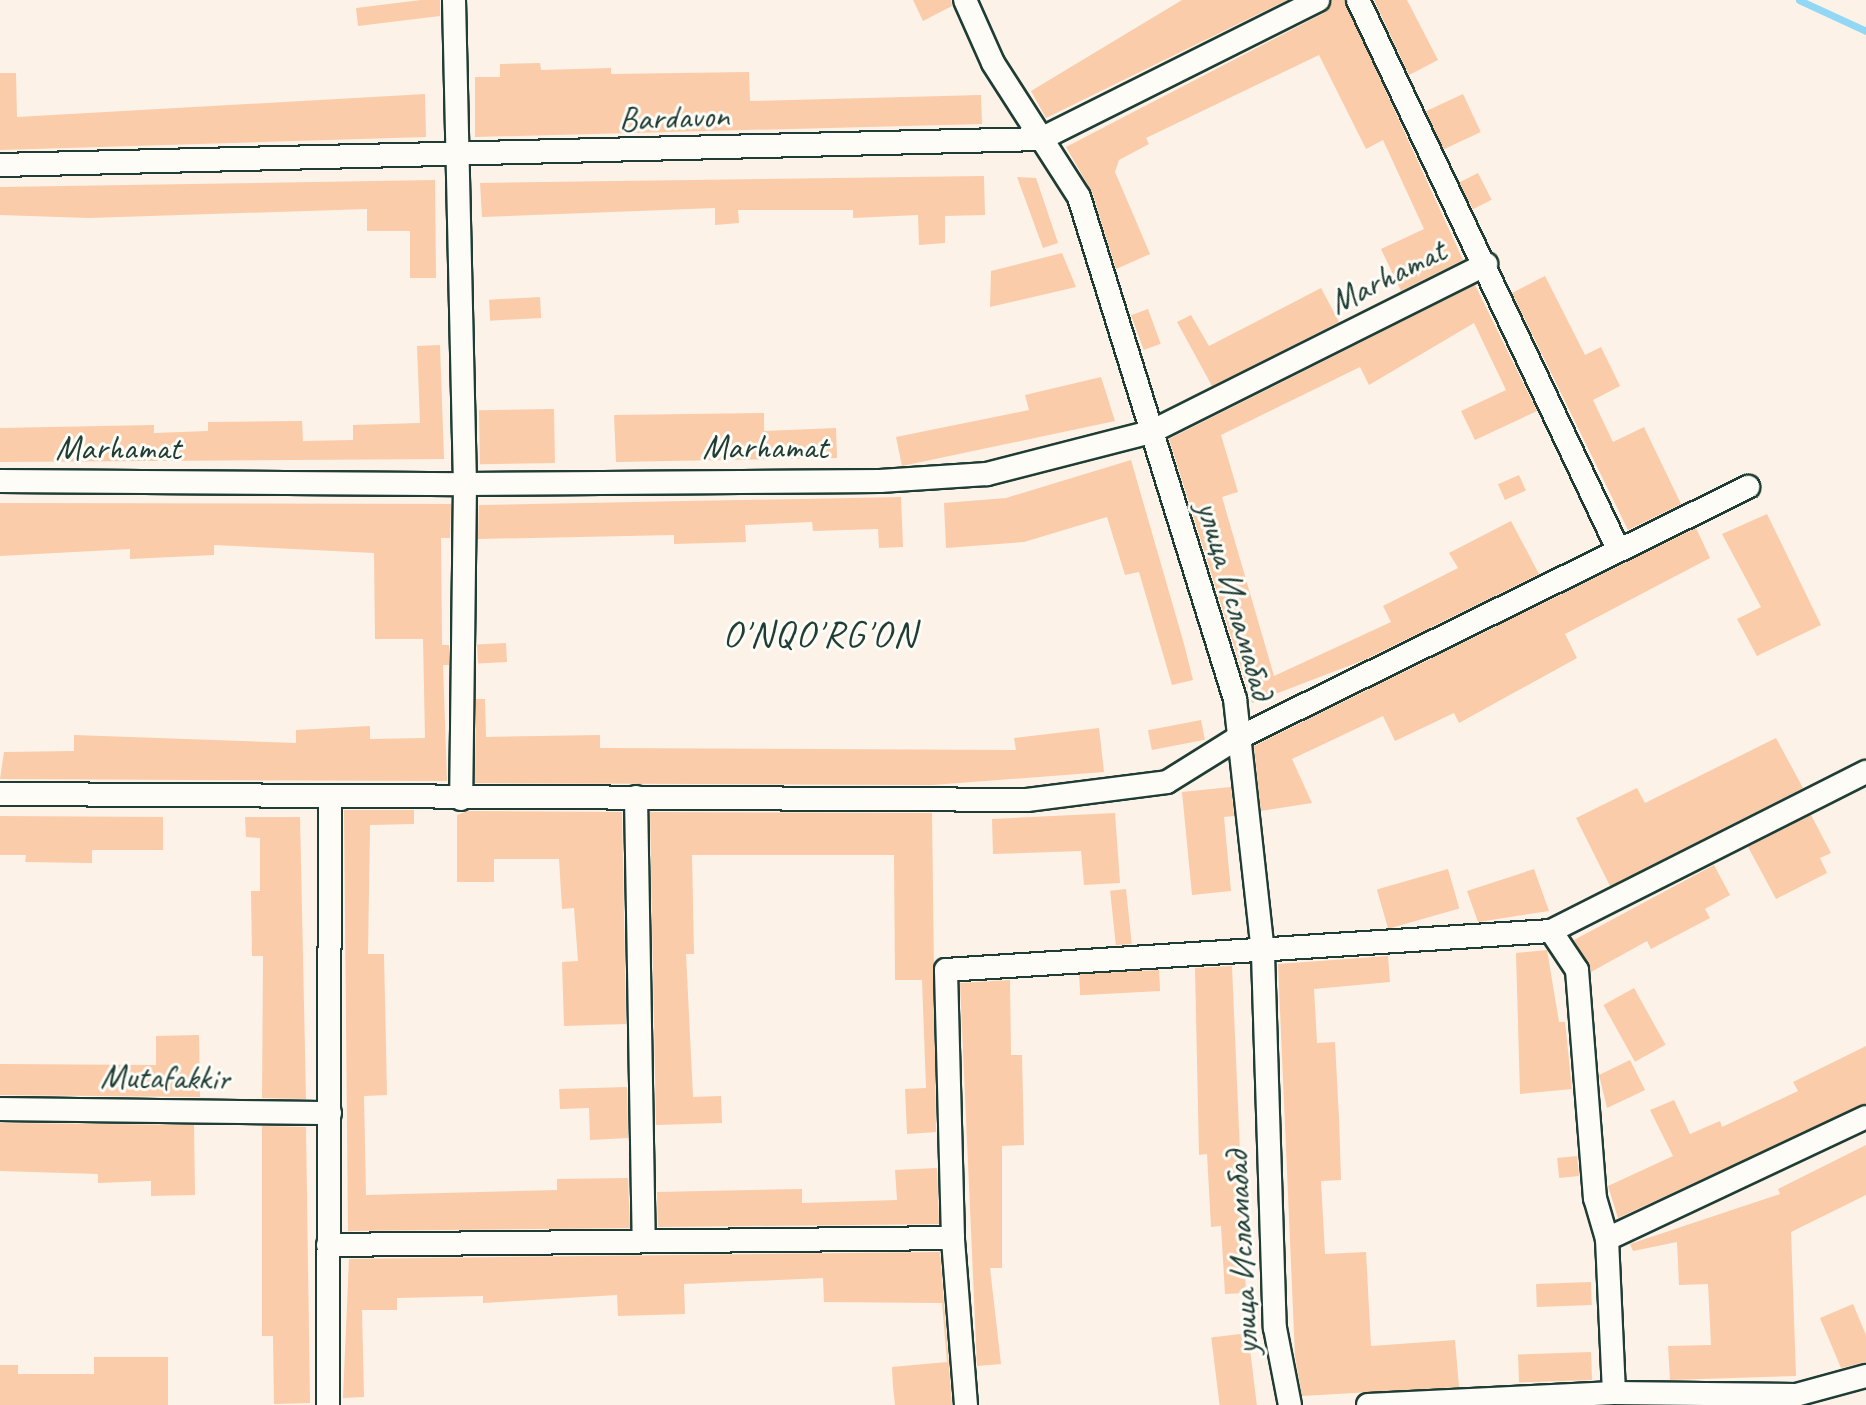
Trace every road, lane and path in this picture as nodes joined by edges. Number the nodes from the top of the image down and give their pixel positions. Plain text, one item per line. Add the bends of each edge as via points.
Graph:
1 (454, 0) edge
2 (965, 0) edge
3 (1318, 0) edge
4 (1358, 0) edge
5 (1041, 139) junction
6 (454, 158) junction
7 (0, 165) edge
8 (1486, 264) junction
9 (1151, 432) junction
10 (0, 481) edge
11 (465, 484) junction
12 (1748, 487) dead end
13 (1618, 549) junction
14 (1236, 739) junction
15 (1866, 772) edge
16 (0, 794) edge
17 (636, 797) junction
18 (330, 798) junction
19 (461, 799) junction
20 (1551, 931) junction
21 (1263, 954) junction
22 (0, 1109) edge
23 (330, 1113) junction
24 (1866, 1117) edge
25 (953, 1238) junction
26 (1607, 1239) junction
27 (644, 1241) junction
28 (328, 1245) junction
29 (1866, 1376) edge
30 (1614, 1393) junction
31 (328, 1405) edge
32 (966, 1405) edge
33 (1290, 1405) edge
34 (1368, 1405) edge

1 - 6 street
2 - 5 street, улица Исламабад via 993,63
3 - 5 street, Bardavon
4 - 8 street
5 - 6 street, Bardavon
5 - 9 street, улица Исламабад via 1079,197
6 - 7 street, Bardavon
6 - 11 street
8 - 9 street, Marhamat
8 - 13 street
9 - 11 street, Marhamat via 987,474 880,481
9 - 14 street, улица Исламабад via 1235,699
10 - 11 street, Marhamat
11 - 19 street
12 - 13 street
13 - 14 street
14 - 17 street via 1167,782 1027,800
14 - 21 street, улица Исламабад
15 - 20 street
16 - 18 street
17 - 19 street
17 - 27 street
18 - 19 street
18 - 23 street
20 - 21 street
20 - 26 street via 1577,970 1595,1198
21 - 25 street via 946,970
21 - 33 street, улица Исламабад via 1275,1328
22 - 23 street, Mutafakkir
23 - 28 street
24 - 26 street
25 - 27 street
25 - 32 street
26 - 30 street
27 - 28 street
28 - 31 street
29 - 30 street via 1796,1395
30 - 34 street

